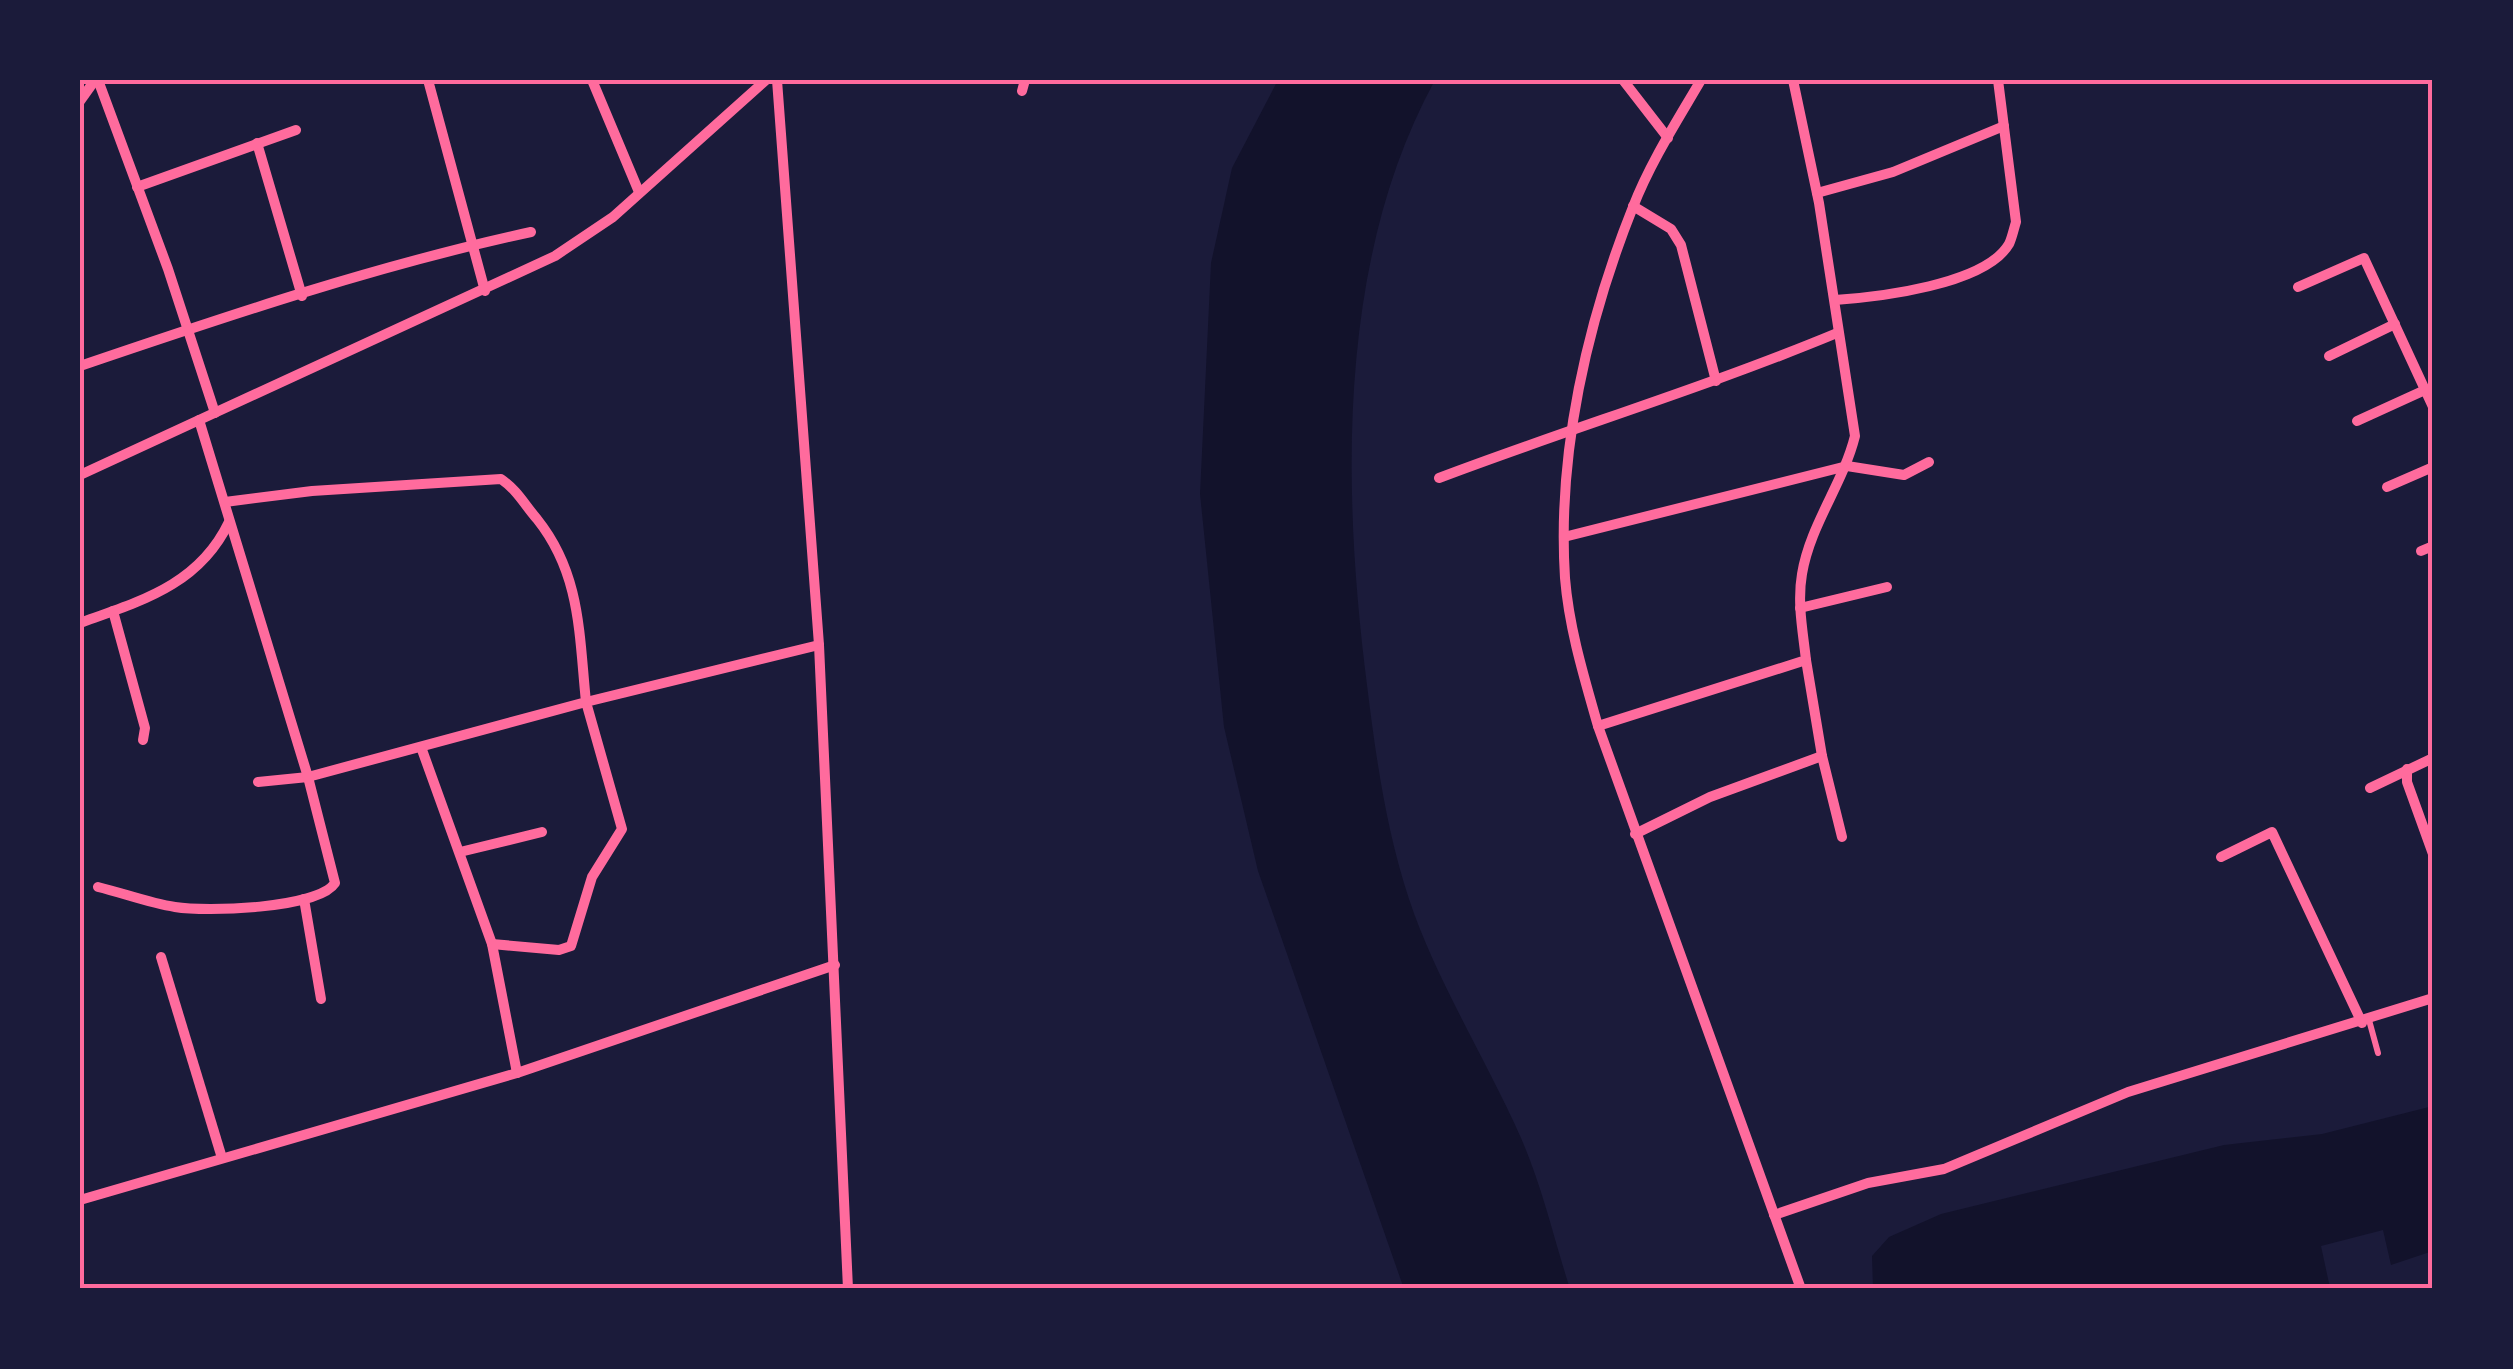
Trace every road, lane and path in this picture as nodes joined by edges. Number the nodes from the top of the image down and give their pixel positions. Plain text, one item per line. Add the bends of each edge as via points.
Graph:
1 (96, 80) edge
2 (428, 80) edge
3 (592, 80) edge
4 (766, 80) edge
5 (777, 80) edge
6 (1623, 80) edge
7 (1701, 80) edge
8 (1793, 80) edge
9 (1998, 80) edge
10 (80, 101) edge
11 (2004, 126) junction
12 (296, 130) dead end
13 (1668, 138) junction
14 (257, 143) junction
15 (138, 187) junction
16 (639, 192) junction
17 (1817, 193) junction
18 (1633, 206) junction
19 (531, 232) dead end
20 (474, 244) junction
21 (2298, 288) dead end
22 (485, 290) junction
23 (302, 296) junction
24 (1835, 300) junction
25 (2395, 324) junction
26 (189, 329) junction
27 (1838, 334) junction
28 (2330, 356) dead end
29 (80, 366) edge
30 (1716, 381) junction
31 (2425, 390) junction
32 (2433, 408) edge
33 (215, 412) junction
34 (199, 420) junction
35 (2358, 421) dead end
36 (1573, 427) junction
37 (1929, 462) dead end
38 (1848, 466) junction
39 (2433, 467) edge
40 (80, 475) edge
41 (1439, 478) dead end
42 (2387, 487) dead end
43 (226, 502) junction
44 (230, 521) junction
45 (1564, 537) junction
46 (2433, 546) edge
47 (2421, 552) dead end
48 (1888, 588) dead end
49 (1800, 608) junction
50 (113, 611) junction
51 (80, 623) edge
52 (819, 645) junction
53 (1806, 660) junction
54 (586, 702) junction
55 (1598, 726) junction
56 (143, 740) dead end
57 (421, 747) junction
58 (1822, 756) junction
59 (2433, 758) edge
60 (2407, 769) junction
61 (308, 777) junction
62 (258, 782) dead end
63 (2370, 788) dead end
64 (542, 832) dead end
65 (1635, 834) junction
66 (1842, 837) dead end
67 (460, 852) junction
68 (2433, 854) edge
69 (2220, 857) dead end
70 (98, 886) dead end
71 (304, 899) junction
72 (492, 944) junction
73 (161, 958) dead end
74 (835, 965) junction
75 (2433, 998) edge
76 (321, 999) dead end
77 (2366, 1022) junction
78 (2378, 1054) dead end
79 (516, 1072) junction
80 (222, 1158) junction
81 (80, 1200) edge
82 (1774, 1216) junction
83 (848, 1289) edge
84 (1802, 1289) edge

1 - 10 street
1 - 15 street
2 - 20 street
3 - 16 street
4 - 16 street
5 - 52 street
6 - 13 street
7 - 13 street
8 - 17 street
9 - 11 street
11 - 17 street via 1893,172
11 - 24 street via 2016,222 1997,258 1957,279
12 - 14 street
13 - 18 street
14 - 15 street
14 - 23 street
15 - 26 street
16 - 22 street via 586,237
17 - 24 street
18 - 30 street via 1671,229 1682,245
18 - 36 street via 1588,347
19 - 20 street
20 - 22 street
20 - 23 street
21 - 25 street via 2364,258
22 - 33 street
23 - 26 street
24 - 27 street
25 - 28 street
25 - 31 street
26 - 29 street
26 - 33 street
27 - 30 street
27 - 38 street via 1855,436
30 - 36 street
31 - 32 street
31 - 35 street
33 - 34 street
34 - 40 street
34 - 43 street
36 - 41 street
36 - 45 street
37 - 38 street via 1904,475
38 - 45 street
38 - 49 street via 1807,554
39 - 42 street
43 - 44 street
43 - 54 street via 501,479 554,540 570,572
44 - 50 street via 220,542 182,581
44 - 61 street
45 - 55 street via 1574,634
46 - 47 street
48 - 49 street
49 - 53 street
50 - 51 street
50 - 56 street
52 - 54 street
52 - 74 street
53 - 55 street
53 - 58 street
54 - 57 street
54 - 72 street via 622,829 592,878 571,946
55 - 65 street
57 - 61 street
57 - 67 street
58 - 65 street via 1710,797
58 - 66 street
59 - 60 street
60 - 63 street
60 - 68 street
61 - 62 street
61 - 71 street via 335,883
64 - 67 street
65 - 82 street
67 - 72 street
69 - 77 street via 2272,832
70 - 71 street via 176,907 242,908
71 - 76 street
72 - 79 street
73 - 80 street
74 - 79 street
74 - 83 street
75 - 77 street
77 - 78 lane
77 - 82 street via 2128,1092 1944,1169 1868,1183
79 - 80 street
80 - 81 street
82 - 84 street

